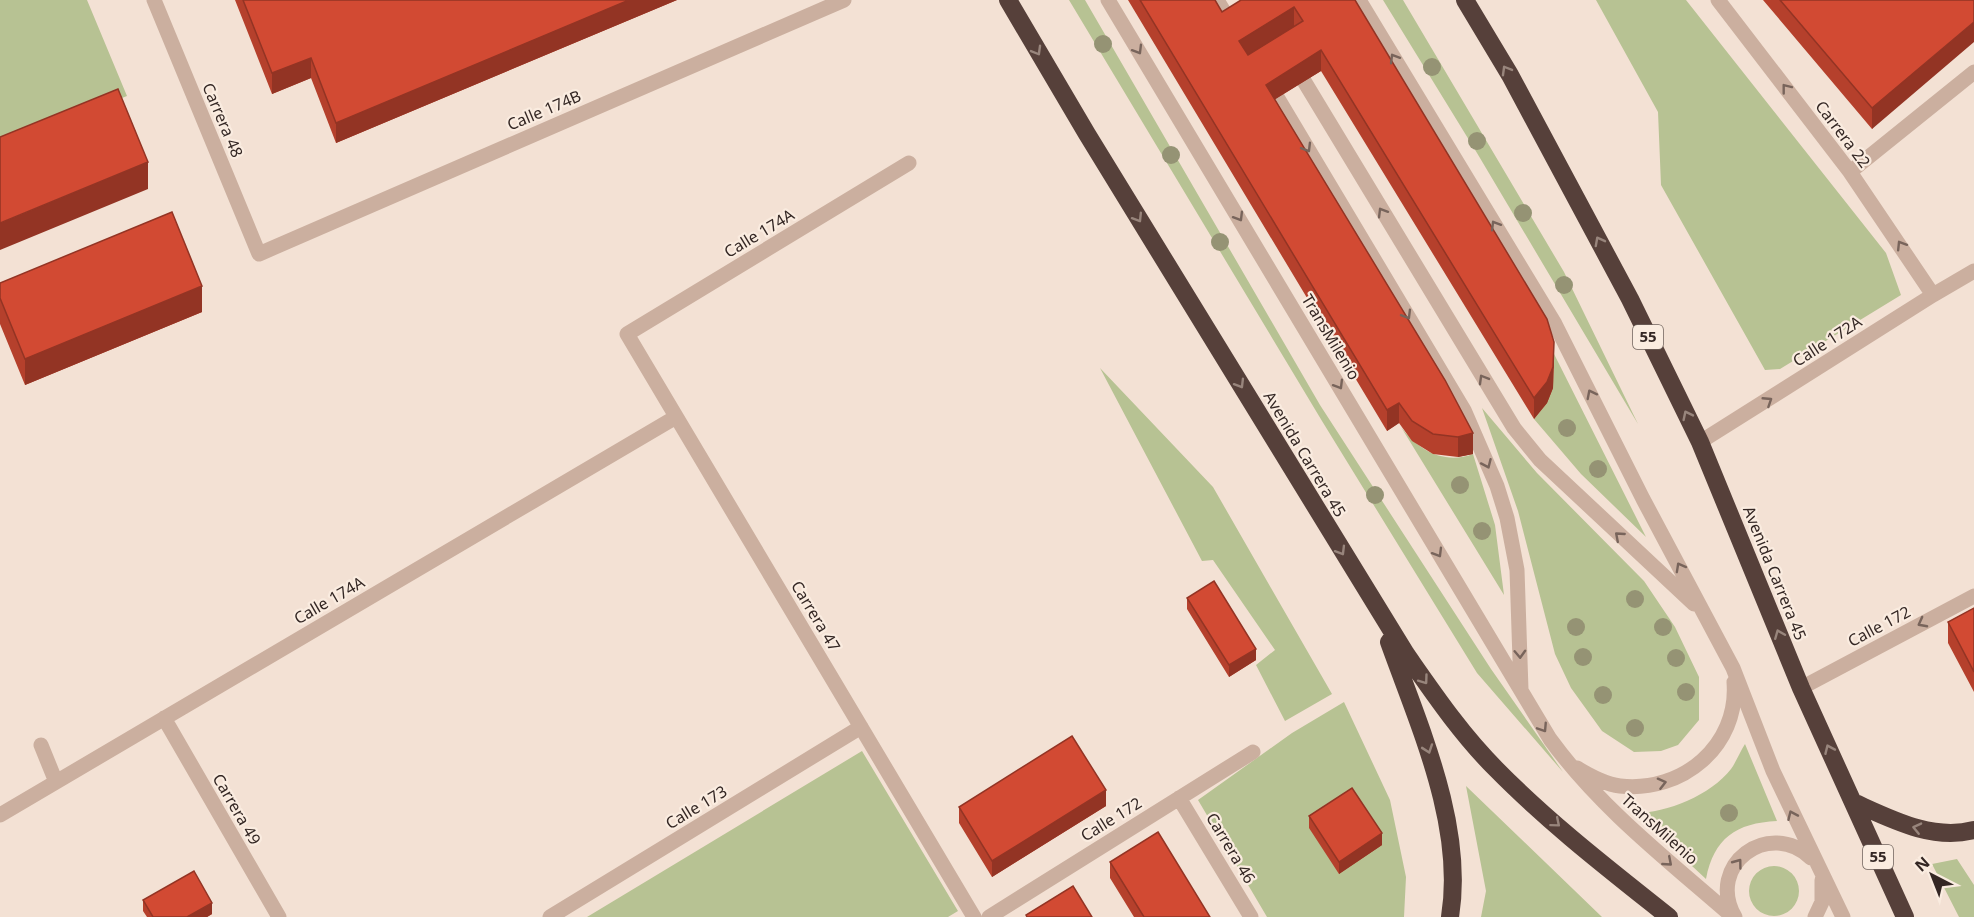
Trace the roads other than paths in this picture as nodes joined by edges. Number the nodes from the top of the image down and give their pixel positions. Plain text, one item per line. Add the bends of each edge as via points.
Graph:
1 (154, 0) edge
2 (844, 0) edge
3 (1008, 0) edge
4 (1108, 0) edge
5 (1217, 0) edge
6 (1359, 0) edge
7 (1466, 0) edge
8 (1718, 0) edge
9 (1233, 25) edge
10 (1974, 72) edge
11 (1304, 81) edge
12 (1277, 98) edge
13 (909, 163) dead end
14 (1850, 172) junction
15 (259, 254) joint
16 (1974, 272) edge
17 (1933, 295) junction
18 (627, 334) joint
19 (676, 417) junction
20 (1700, 442) junction
21 (1974, 596) edge
22 (1380, 615) junction
23 (1708, 619) junction
24 (1733, 668) junction
25 (1801, 688) junction
26 (1521, 693) junction
27 (164, 718) junction
28 (861, 727) junction
29 (40, 745) dead end
30 (1253, 752) dead end
31 (1567, 762) junction
32 (57, 782) junction
33 (1179, 798) junction
34 (1853, 802) junction
35 (0, 815) edge
36 (1974, 830) edge
37 (1818, 868) junction
38 (1625, 882) junction
39 (1905, 915) edge
40 (279, 917) edge
41 (550, 917) edge
42 (974, 917) edge
43 (989, 917) edge
44 (1251, 917) edge
45 (1450, 917) edge
46 (1656, 917) edge
47 (1669, 917) edge
48 (1734, 917) edge
49 (1815, 917) edge
50 (1843, 917) edge

1 - 15 street, Carrera 48
2 - 15 street, Calle 174B
3 -> 22 highway, Avenida Carrera 45
4 -> 26 street, TransMilenio
5 - 9 street
23 -> 6 street, TransMilenio via 1643,500 1556,324
20 -> 7 highway, Avenida Carrera 45 / 55 via 1619,279
14 -> 8 street, Carrera 22
10 - 14 street
23 -> 11 street, TransMilenio via 1612,530 1514,428
12 -> 26 street via 1464,410 1497,486 1517,570
13 - 18 street, Calle 174A
17 -> 14 street, Carrera 22
16 - 17 street, Calle 172A
20 -> 17 street, Calle 172A
18 - 19 street, Carrera 47
19 - 27 street, Calle 174A
19 - 28 street, Carrera 47
25 -> 20 highway, Avenida Carrera 45 / 55
21 -> 25 street, Calle 172
22 -> 38 highway, Avenida Carrera 45 via 1458,727 1496,769
22 -> 45 highway via 1430,754 1442,802 1452,860
23 - 24 street, TransMilenio
31 -> 24 street, TransMilenio via 1618,786 1646,787 1697,767 1716,747 1729,723 1735,696
37 -> 24 street, TransMilenio via 1773,771
34 -> 25 highway, Avenida Carrera 45 / 55
26 -> 31 street, TransMilenio
27 - 32 street, Calle 174A
27 - 40 street, Carrera 49
28 - 41 street, Calle 173
28 - 42 street, Carrera 47
29 - 32 street
30 - 33 street, Calle 172
31 -> 48 street, TransMilenio via 1666,861
32 - 35 street, Calle 174A
33 - 43 street, Calle 172
33 - 44 street, Carrera 46
36 -> 34 highway via 1958,834 1904,825
34 - 39 highway, Avenida Carrera 45 / 55
48 -> 37 street, TransMilenio via 1728,903 1729,876 1752,849 1775,843 1792,845
37 - 49 street, TransMilenio via 1823,893
37 - 50 street, TransMilenio
38 - 46 highway, Avenida Carrera 45
38 - 47 highway, Avenida Carrera 45

